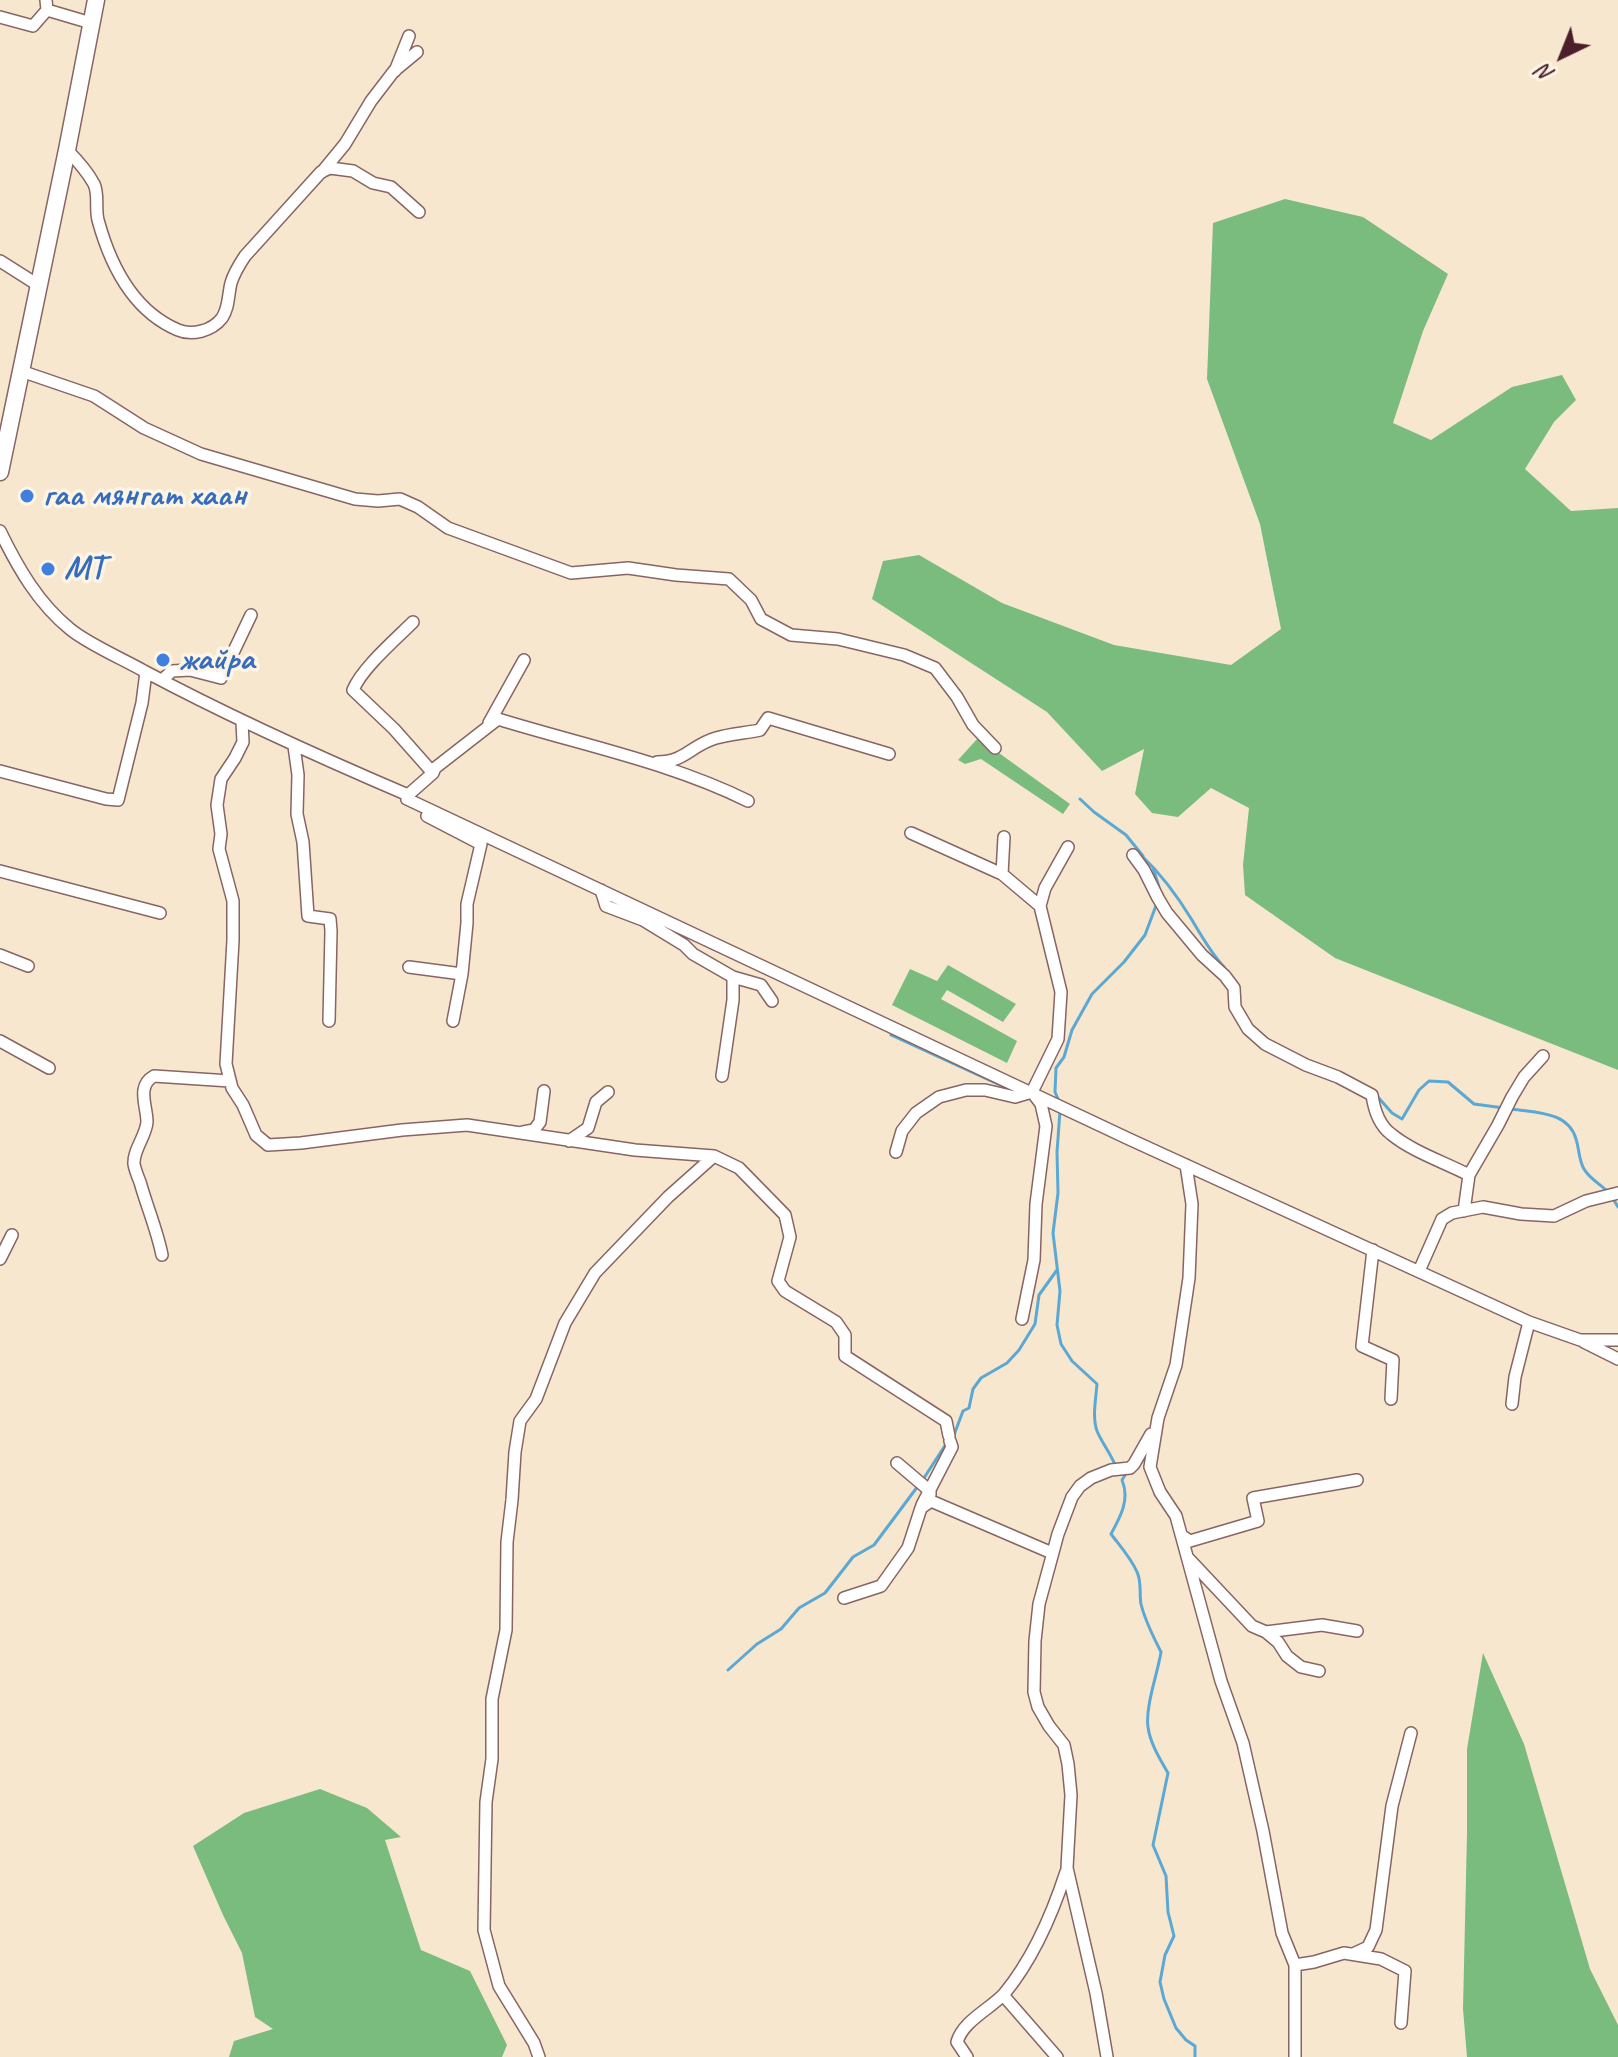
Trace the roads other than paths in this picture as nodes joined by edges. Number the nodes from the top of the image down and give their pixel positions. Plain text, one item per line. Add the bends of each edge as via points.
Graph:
1 (96, 0) edge
2 (46, 5) edge
3 (0, 17) edge
4 (91, 23) junction
5 (409, 36) dead end
6 (417, 52) dead end
7 (394, 71) junction
8 (67, 150) junction
9 (321, 172) junction
10 (419, 212) dead end
11 (0, 261) edge
12 (38, 285) junction
13 (21, 371) junction
14 (0, 472) edge
15 (0, 531) edge
16 (251, 615) dead end
17 (413, 622) dead end
18 (524, 660) dead end
19 (146, 672) junction
20 (162, 680) junction
21 (242, 722) junction
22 (489, 724) junction
23 (294, 746) junction
24 (995, 748) dead end
25 (889, 754) dead end
26 (648, 762) junction
27 (0, 771) edge
28 (433, 773) junction
29 (408, 797) junction
30 (748, 801) dead end
31 (911, 833) dead end
32 (1004, 837) dead end
33 (1068, 847) dead end
34 (1133, 855) dead end
35 (0, 871) edge
36 (1002, 874) junction
37 (601, 890) junction
38 (1040, 906) junction
39 (160, 913) dead end
40 (0, 955) edge
41 (28, 966) dead end
42 (409, 967) dead end
43 (462, 974) junction
44 (733, 977) junction
45 (772, 1001) dead end
46 (329, 1021) dead end
47 (453, 1021) dead end
48 (0, 1041) edge
49 (1543, 1056) dead end
50 (49, 1068) dead end
51 (722, 1076) dead end
52 (230, 1081) junction
53 (544, 1091) dead end
54 (608, 1092) dead end
55 (1032, 1092) junction
56 (518, 1132) junction
57 (569, 1141) junction
58 (896, 1152) dead end
59 (714, 1156) junction
60 (1186, 1165) junction
61 (1469, 1175) junction
62 (1618, 1193) edge
63 (1464, 1211) junction
64 (12, 1235) dead end
65 (1373, 1250) junction
66 (162, 1255) dead end
67 (0, 1259) edge
68 (1419, 1271) junction
69 (1022, 1319) dead end
70 (1529, 1322) junction
71 (1580, 1340) junction
72 (1618, 1340) edge
73 (1618, 1359) edge
74 (1391, 1399) dead end
75 (1512, 1404) dead end
76 (1158, 1418) junction
77 (897, 1463) dead end
78 (1357, 1480) dead end
79 (927, 1500) junction
80 (1181, 1535) junction
81 (1052, 1553) junction
82 (1186, 1555) junction
83 (844, 1598) dead end
84 (1357, 1631) dead end
85 (1266, 1632) junction
86 (1319, 1671) dead end
87 (1411, 1733) dead end
88 (1067, 1868) junction
89 (1353, 1954) junction
90 (1295, 1965) junction
91 (1003, 1995) junction
92 (1401, 2023) dead end
93 (539, 2057) edge
94 (967, 2057) edge
95 (1057, 2057) edge
96 (1107, 2057) edge
97 (1295, 2057) edge

1 - 4 main road
2 - 3 street via 33,26
2 - 4 street
4 - 8 main road
5 - 7 street
6 - 7 street
7 - 9 street
8 - 9 street via 96,187 97,216 112,262 133,295 163,324 184,333 203,331 221,320 245,256
8 - 12 main road
9 - 10 street via 353,171 391,187
11 - 12 street
12 - 13 main road
13 - 14 main road
13 - 24 street via 94,396 144,428 201,454 355,499 400,499 448,528 571,573 628,568 729,579 751,600 761,619 791,635 838,639 935,668
15 - 19 street via 46,607 72,631
16 - 20 street via 221,678 190,670 172,671
17 - 28 street via 353,690
18 - 22 street
19 - 20 street
19 - 27 street via 118,800
20 - 21 street
21 - 23 street
21 - 52 street via 243,742 221,779 217,805 219,849 233,901 226,1064
22 - 26 street via 498,719
22 - 28 street
23 - 29 street
23 - 46 street via 308,916 330,919
25 - 26 street via 768,718 760,730 715,738 680,759
26 - 30 street
28 - 29 street
29 - 37 street
29 - 43 street via 410,808 481,844 467,904
31 - 36 street
32 - 36 street
33 - 38 street
34 - 61 street via 1167,913 1234,988 1235,1007 1248,1029 1265,1044 1372,1095 1374,1110 1388,1132
35 - 39 street
36 - 38 street
37 - 44 street via 606,906 643,920
37 - 55 street
38 - 55 street via 1061,992 1058,1039
40 - 41 street
42 - 43 street
43 - 47 street
44 - 45 street via 761,985
44 - 51 street
48 - 50 street
49 - 61 street via 1524,1077
52 - 56 street via 256,1135 268,1145 467,1125
52 - 66 street via 154,1076 145,1085 147,1126 134,1161
53 - 56 street via 540,1122 534,1130
54 - 57 street via 596,1102 588,1128
55 - 58 street via 1015,1097 966,1090 939,1097 916,1113 902,1131
55 - 60 street
55 - 69 street via 1046,1126 1034,1260
56 - 57 street
57 - 59 street
59 - 79 street via 739,1168 785,1215 790,1237 778,1281 785,1291 836,1322 845,1335 845,1356 946,1421 952,1447
59 - 93 street via 595,1273 565,1323 536,1399 520,1421 507,1542 506,1630 492,1699 484,1930 499,1986
60 - 65 street
60 - 76 street via 1192,1204 1189,1278 1176,1365
61 - 63 street
62 - 63 street via 1554,1216 1483,1207
63 - 68 street via 1442,1219
64 - 67 street
65 - 68 street
65 - 74 street via 1362,1346 1393,1360
68 - 70 street
70 - 71 street
70 - 75 street
71 - 72 street
71 - 73 street
76 - 80 street via 1150,1467
76 - 81 street via 1130,1468 1111,1470 1080,1486
77 - 79 street
78 - 80 street via 1253,1498 1258,1521 1190,1541
79 - 81 street
79 - 83 street via 908,1548 881,1586
80 - 82 street
81 - 88 street via 1039,1604 1034,1692 1064,1745 1068,1764
82 - 85 street via 1252,1626
82 - 90 street via 1243,1743 1282,1933
84 - 85 street via 1322,1625
85 - 86 street via 1301,1667
87 - 89 street via 1392,1806 1376,1930 1368,1947
88 - 91 street via 1046,1926
88 - 96 street
89 - 90 street
89 - 92 street via 1405,1971
90 - 97 street
91 - 94 street via 958,2037
91 - 95 street

